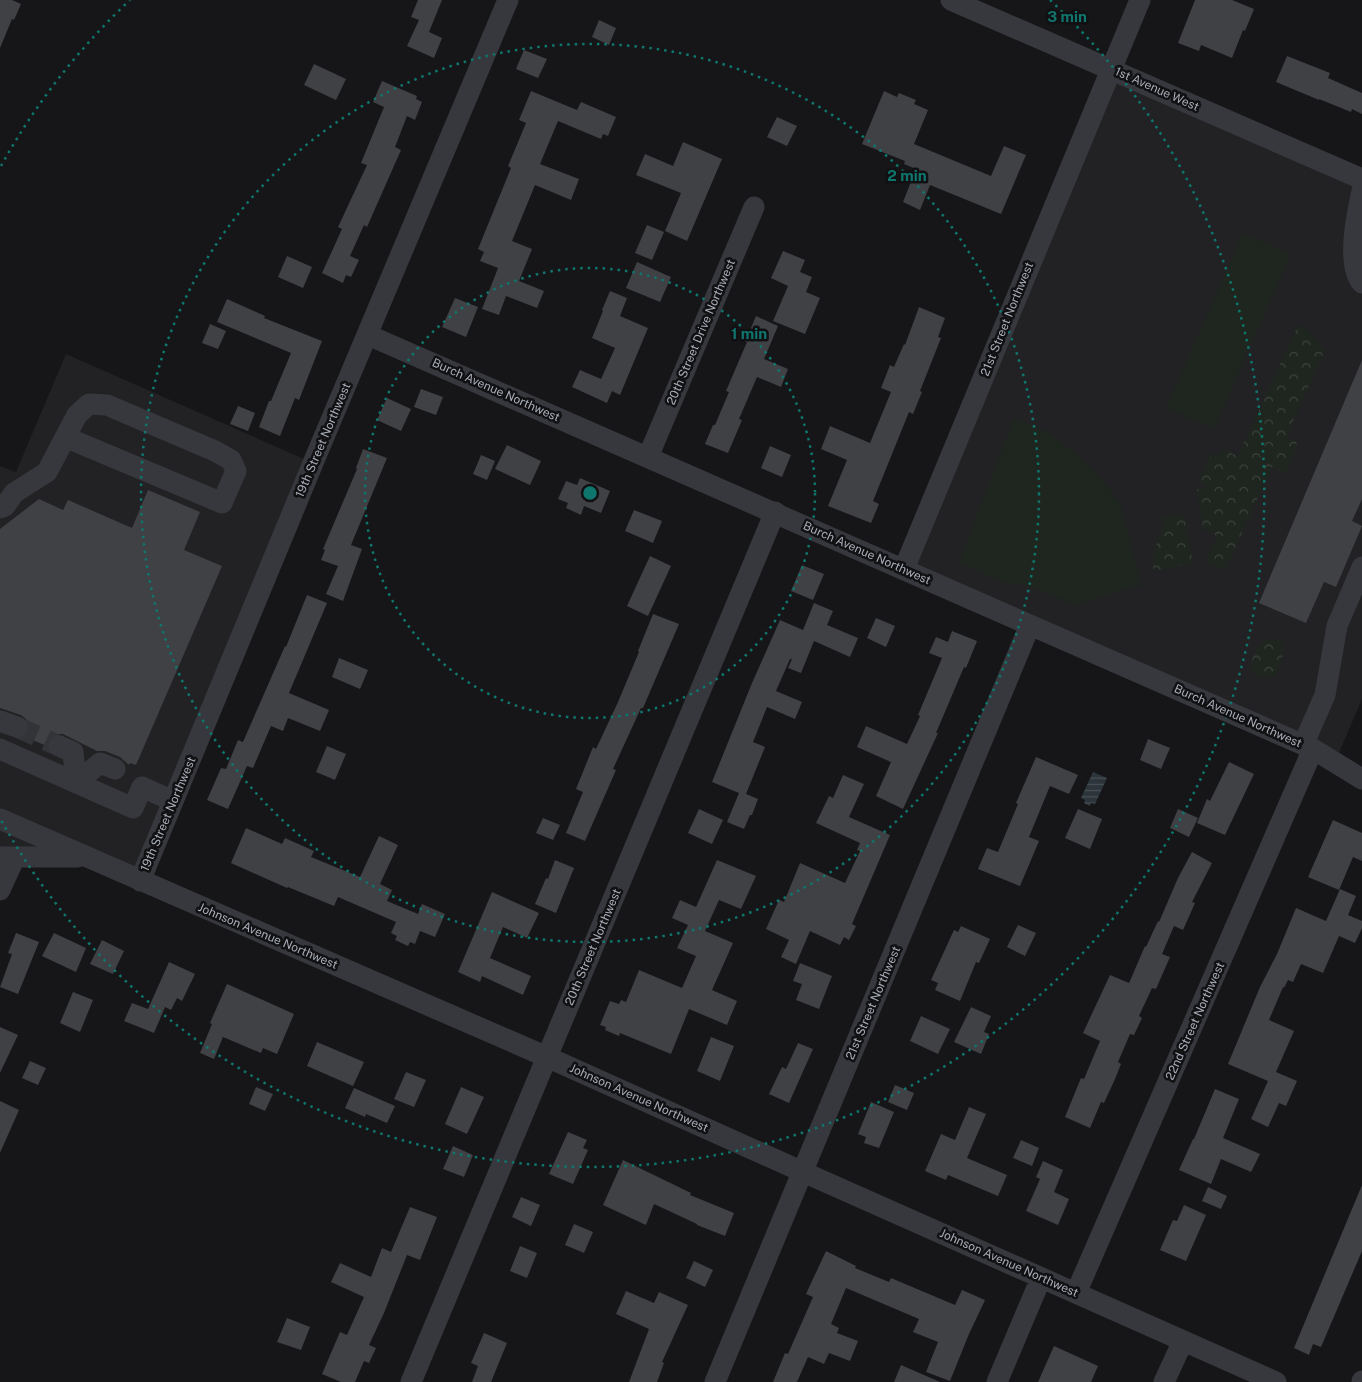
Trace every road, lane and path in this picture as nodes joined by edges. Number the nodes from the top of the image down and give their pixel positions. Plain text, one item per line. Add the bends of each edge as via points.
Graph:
1 (508, 0) edge
2 (951, 0) edge
3 (1140, 0) edge
4 (1111, 69) junction
5 (1362, 179) edge
6 (1362, 191) edge
7 (754, 208) dead end
8 (1362, 283) edge
9 (368, 335) junction
10 (65, 437) junction
11 (648, 457) junction
12 (0, 508) edge
13 (775, 512) junction
14 (1362, 567) edge
15 (904, 569) junction
16 (1030, 625) junction
17 (59, 746) tunnel mouth
18 (1308, 747) junction
19 (0, 749) edge
20 (1362, 779) edge
21 (76, 783) junction
22 (142, 788) junction
23 (173, 801) junction
24 (0, 819) edge
25 (7, 857) edge
26 (85, 857) junction
27 (140, 881) junction
28 (0, 890) edge
29 (547, 1057) junction
30 (802, 1172) junction
31 (1041, 1278) junction
32 (1076, 1293) junction
33 (1183, 1341) junction
34 (1252, 1377) edge
35 (411, 1382) edge
36 (715, 1382) edge
37 (997, 1382) edge
38 (1164, 1382) edge
39 (1276, 1382) edge

1 - 9 street, 19th Street Northwest
2 - 4 street, 1st Avenue West
3 - 4 street, 21st Street Northwest
4 - 5 street, 1st Avenue West
4 - 15 street, 21st Street Northwest
6 - 8 street via 1354,241 1354,261
7 - 11 street, 20th Street Drive Northwest
9 - 11 street, Burch Avenue Northwest
9 - 23 street, 19th Street Northwest
10 - 10 street via 76,415 89,404 107,405 215,451 231,460 236,471 222,503
10 - 12 street via 47,472 14,493
11 - 13 street, Burch Avenue Northwest
13 - 15 street, Burch Avenue Northwest
13 - 29 street, 20th Street Northwest
14 - 18 street, 22nd Street Northwest via 1337,626 1325,695
15 - 16 street, Burch Avenue Northwest
16 - 18 street, Burch Avenue Northwest
16 - 30 street, 21st Street Northwest
17 - 21 street via 73,752
18 - 20 street, Burch Avenue Northwest
18 - 32 street, 22nd Street Northwest
19 - 21 street
21 - 22 street via 100,763 133,776
21 - 22 street via 133,808
22 - 23 street
23 - 27 street, 19th Street Northwest
24 - 26 street, Johnson Avenue Northwest
25 - 26 street
25 - 28 street
26 - 27 street, Johnson Avenue Northwest
27 - 29 street, Johnson Avenue Northwest
29 - 30 street, Johnson Avenue Northwest
29 - 35 street, 20th Street Northwest
30 - 31 street, Johnson Avenue Northwest
30 - 36 street, 21st Street Northwest
31 - 32 street, Johnson Avenue Northwest
31 - 37 street
32 - 33 street, Johnson Avenue Northwest
33 - 34 street, Johnson Avenue Northwest
33 - 38 street
34 - 39 street, Johnson Avenue Northwest

